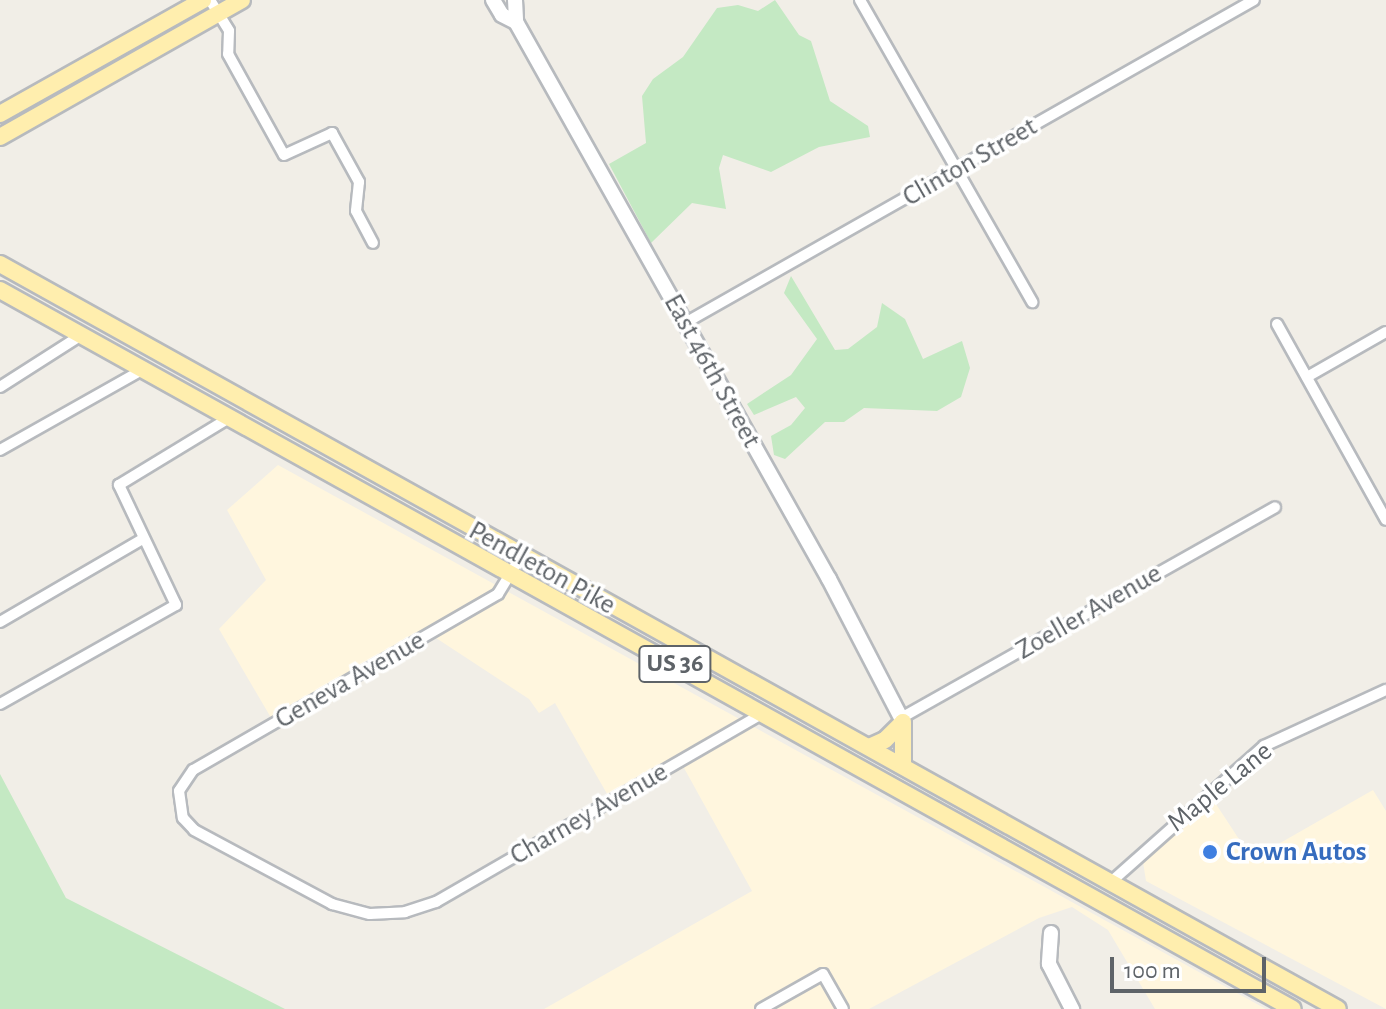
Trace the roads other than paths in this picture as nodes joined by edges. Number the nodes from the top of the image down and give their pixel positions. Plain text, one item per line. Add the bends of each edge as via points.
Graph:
1 (203, 0) edge
2 (242, 0) edge
3 (493, 0) edge
4 (515, 0) edge
5 (860, 0) edge
6 (1254, 0) edge
7 (215, 6) edge
8 (516, 22) junction
9 (0, 114) edge
10 (0, 137) edge
11 (956, 170) junction
12 (373, 243) dead end
13 (0, 264) edge
14 (0, 290) edge
15 (1032, 302) dead end
16 (685, 323) junction
17 (1277, 324) dead end
18 (1386, 332) edge
19 (83, 334) junction
20 (144, 369) junction
21 (1307, 377) junction
22 (0, 387) edge
23 (231, 417) junction
24 (0, 450) edge
25 (1275, 507) dead end
26 (1385, 515) edge
27 (141, 540) junction
28 (521, 556) junction
29 (511, 574) junction
30 (0, 622) edge
31 (1386, 690) edge
32 (0, 704) edge
33 (764, 713) junction
34 (903, 720) junction
35 (869, 747) junction
36 (903, 765) junction
37 (178, 799) joint
38 (1111, 882) junction
39 (1051, 933) dead end
40 (761, 1009) edge
41 (843, 1009) edge
42 (1072, 1009) edge
43 (1293, 1009) edge
44 (1338, 1009) edge

1 - 9 main road
2 - 7 main road
3 - 8 street, East 46th Street via 502,15
4 - 8 street, East 46th Street
5 - 11 street
6 - 11 street, Clinton Street
7 - 10 main road
7 - 12 street via 232,41 228,54 284,155 332,133 359,182 356,211
8 - 16 street, East 46th Street
11 - 15 street
11 - 16 street, Clinton Street
13 - 28 main road, Pendleton Pike / US 36
14 - 19 main road, Pendleton Pike / US 36
16 - 34 street, East 46th Street
17 - 21 street
18 - 21 street
19 - 20 main road, Pendleton Pike / US 36
19 - 22 street
20 - 23 main road, Pendleton Pike / US 36
20 - 24 street
21 - 26 street
23 - 27 street via 119,485
23 - 29 main road, Pendleton Pike / US 36
25 - 34 street, Zoeller Avenue
27 - 30 street
27 - 32 street via 176,605
28 - 29 street, Geneva Avenue
28 - 35 main road, Pendleton Pike / US 36
29 - 33 main road, Pendleton Pike / US 36
29 - 37 street, Geneva Avenue via 498,594 196,768 183,781
31 - 38 street, Maple Lane via 1264,746
33 - 37 street, Charney Avenue via 436,902 412,910 370,914 328,902 194,830 183,818
33 - 43 main road, Pendleton Pike / US 36
34 - 35 main road via 885,740
34 - 36 main road
35 - 36 main road, Pendleton Pike / US 36
36 - 38 main road, Pendleton Pike / US 36
38 - 44 main road, Pendleton Pike / US 36
39 - 42 street via 1049,964
40 - 41 street via 823,974

